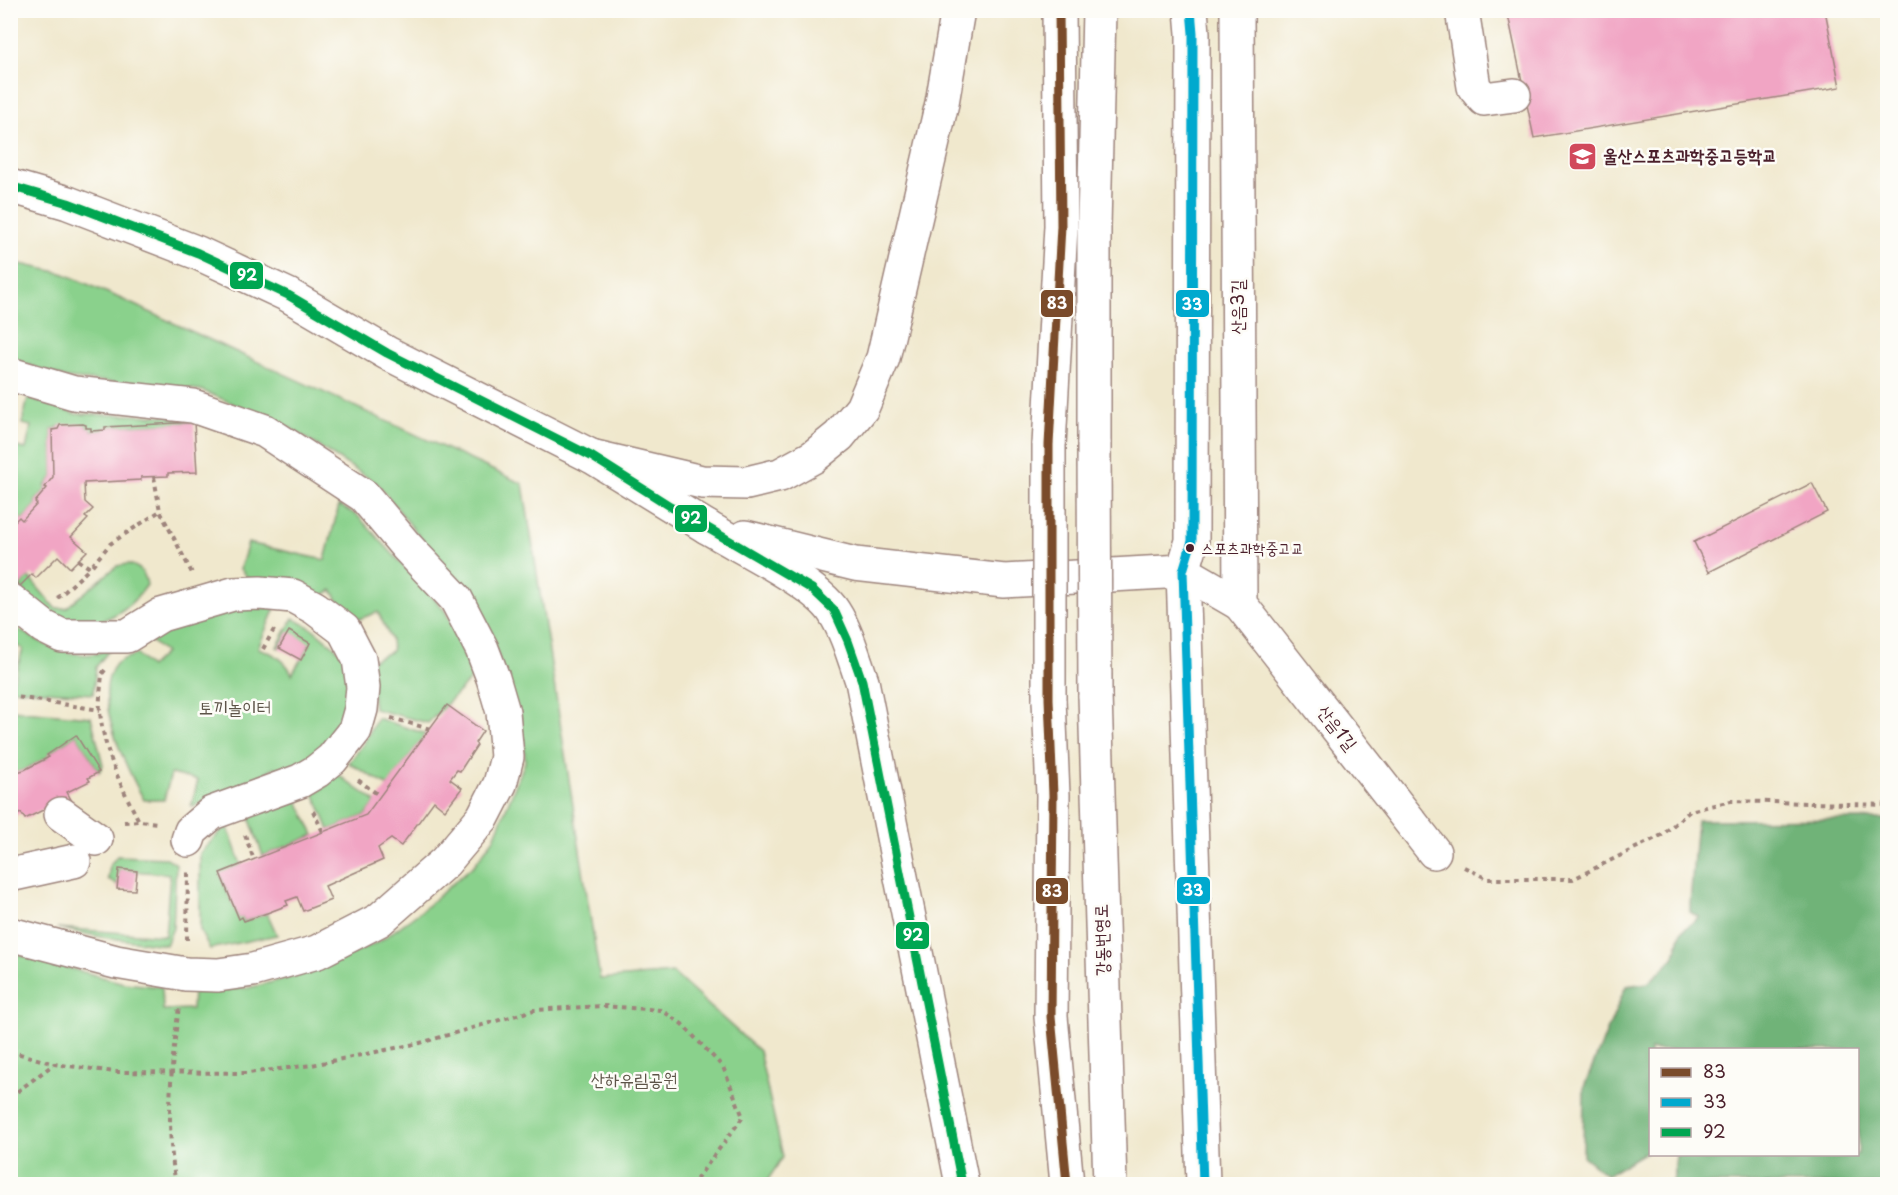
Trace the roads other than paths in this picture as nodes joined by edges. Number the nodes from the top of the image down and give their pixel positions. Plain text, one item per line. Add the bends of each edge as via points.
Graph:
1 (958, 10) edge
2 (1059, 10) edge
3 (1099, 10) edge
4 (1191, 10) edge
5 (1237, 10) edge
6 (1462, 10) edge
7 (1514, 95) dead end
8 (10, 186) edge
9 (10, 374) edge
10 (591, 456) junction
11 (707, 527) junction
12 (1183, 571) junction
13 (10, 600) edge
14 (1240, 604) junction
15 (62, 814) dead end
16 (188, 840) road end
17 (1434, 852) road end
18 (10, 875) edge
19 (10, 934) edge
20 (962, 1185) edge
21 (1067, 1185) edge
22 (1110, 1185) edge
23 (1203, 1185) edge

1 - 10 main road via 942,103 883,358 862,408 839,436 813,457 780,475 747,483 702,482
2 - 21 main road, bridge via 1061,226 1049,445 1051,1017
3 - 22 main road, 강동번영로, bridge via 1094,226 1095,695
4 - 12 main road via 1192,541
5 - 14 main road, 산음3길
6 - 7 main road via 1474,87 1484,99
8 - 10 main road via 68,203 198,253 288,295 387,353
9 - 19 main road via 74,393 194,406 265,431 364,496 405,546 456,598 493,678 503,712 507,757 500,784 483,817 444,862 379,920 317,952 253,970 186,974 116,962
10 - 11 main road
11 - 12 main road via 855,564 1004,581
11 - 20 main road via 812,589 834,610 848,640 862,681
12 - 14 main road
12 - 23 main road
13 - 16 main road via 62,636 127,636 161,615 232,594 260,593 293,596 344,630 358,659 363,687 362,709 355,730 317,771 212,813 191,831
14 - 17 main road, 산음1길
15 - 18 main road via 85,850

